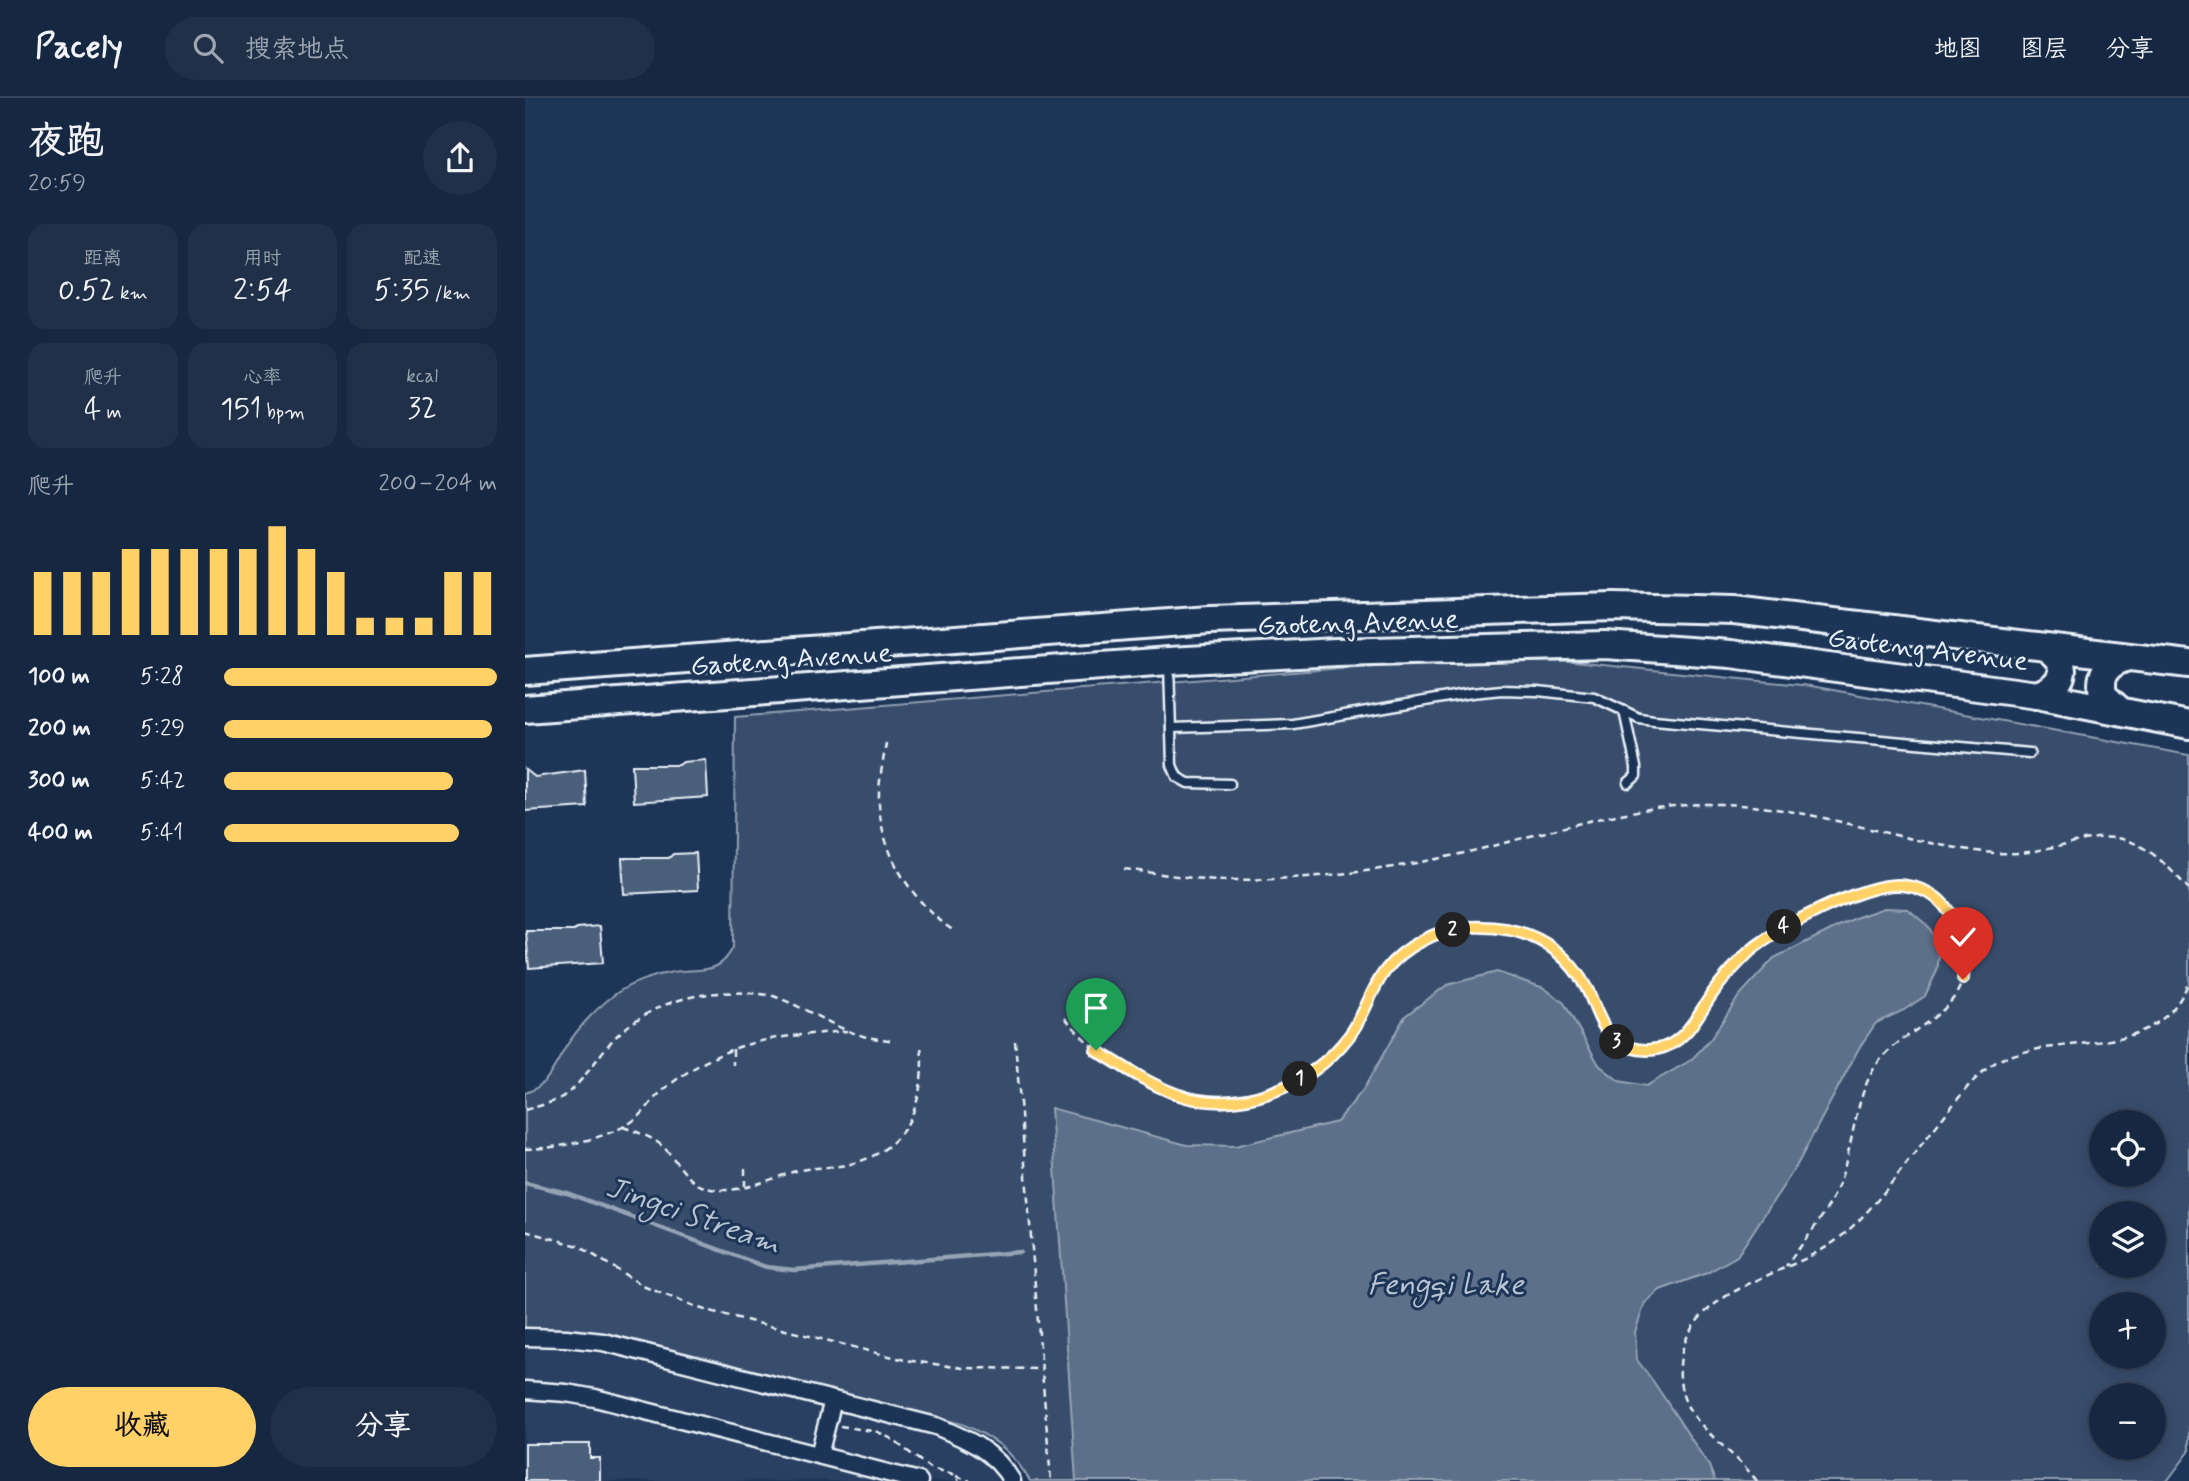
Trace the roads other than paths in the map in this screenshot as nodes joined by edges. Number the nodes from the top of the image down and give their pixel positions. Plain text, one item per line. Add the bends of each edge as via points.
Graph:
1 (2048, 649) junction
2 (2128, 657) junction
3 (1169, 662) junction
4 (2189, 664) edge
5 (525, 671) edge
6 (2037, 695) junction
7 (525, 709) edge
8 (1624, 711) junction
9 (2120, 711) junction
10 (2189, 725) edge
11 (1171, 727) junction
12 (2030, 753) dead end
13 (1628, 783) dead end
14 (1230, 784) dead end
15 (525, 1337) edge
16 (525, 1390) edge
17 (833, 1400) junction
18 (819, 1455) junction
19 (919, 1481) edge
20 (1012, 1481) edge

1 - 2 main road, Gaoteng Avenue
1 - 5 main road, Gaoteng Avenue via 1734,610 1613,607 1210,620
1 - 6 main road via 2061,663 2059,683
2 - 4 main road, Gaoteng Avenue
2 - 9 main road via 2113,661 2102,677 2103,695
3 - 6 main road, Gaoteng Avenue via 1605,645 1731,654
3 - 7 main road, Gaoteng Avenue
3 - 11 lane
6 - 9 main road, Gaoteng Avenue
8 - 11 lane via 1594,697 1502,690 1293,724
8 - 12 lane via 1654,720
8 - 13 lane via 1636,776
9 - 10 main road, Gaoteng Avenue
11 - 14 lane via 1172,765 1177,777 1188,783
15 - 17 street via 604,1342
16 - 18 street via 595,1398
17 - 18 street
17 - 20 street via 936,1426 973,1442 1003,1465
18 - 19 street

